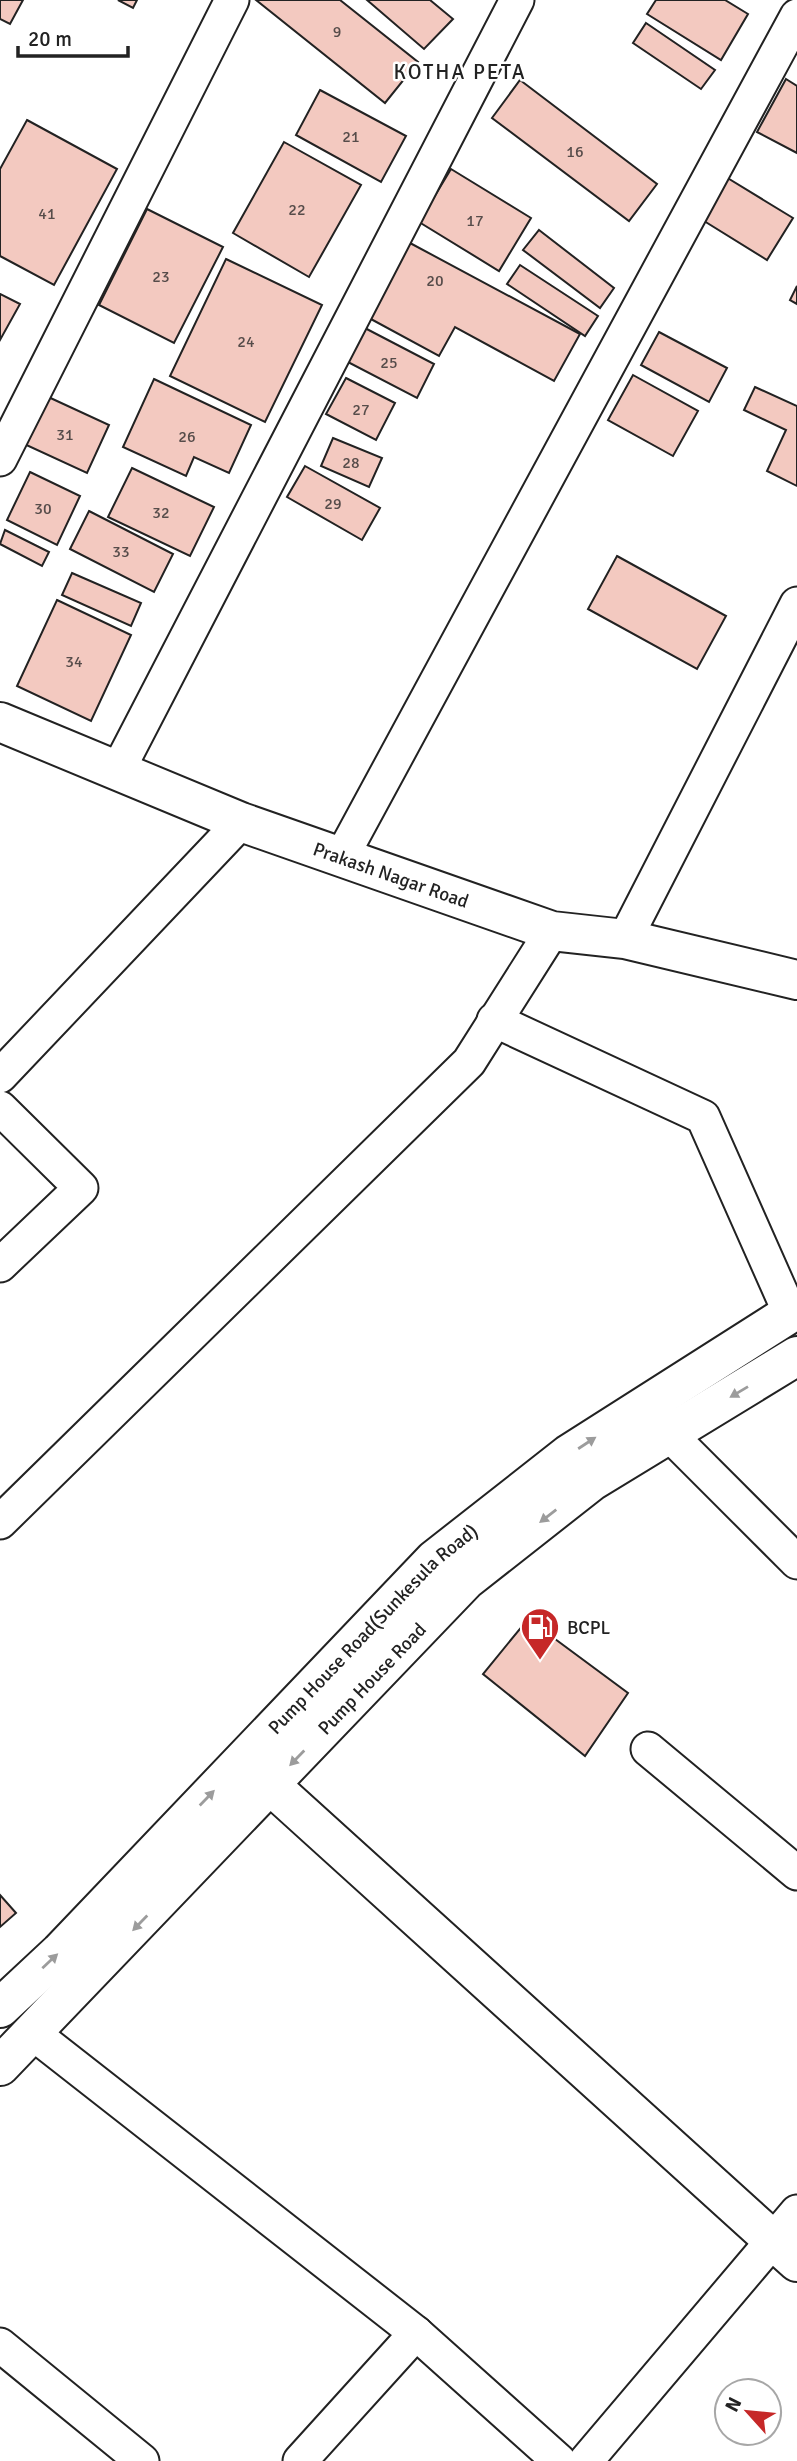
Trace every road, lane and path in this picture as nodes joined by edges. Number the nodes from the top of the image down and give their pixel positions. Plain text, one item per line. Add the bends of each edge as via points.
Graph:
1 (232, 0) edge
2 (517, 0) edge
3 (797, 16) edge
4 (0, 459) edge
5 (797, 604) edge
6 (0, 722) edge
7 (118, 770) junction
8 (241, 822) junction
9 (341, 858) junction
10 (552, 931) junction
11 (625, 939) junction
12 (797, 980) edge
13 (494, 1020) junction
14 (0, 1076) edge
15 (0, 1108) edge
16 (0, 1265) edge
17 (793, 1311) edge
18 (797, 1356) edge
19 (669, 1434) junction
20 (0, 1522) edge
21 (797, 1562) edge
22 (648, 1749) dead end
23 (256, 1774) junction
24 (797, 1872) edge
25 (0, 2008) edge
26 (17, 2034) edge
27 (0, 2066) edge
28 (797, 2212) edge
29 (785, 2251) edge
30 (416, 2333) junction
31 (0, 2345) edge
32 (142, 2461) edge
33 (300, 2461) edge
34 (559, 2461) edge
35 (586, 2461) edge

1 - 4 street
2 - 7 street
3 - 9 street
5 - 11 street
6 - 7 main road, Prakash Nagar Road
7 - 8 main road, Prakash Nagar Road
8 - 9 main road, Prakash Nagar Road
8 - 14 street
9 - 10 main road, Prakash Nagar Road
10 - 11 main road, Prakash Nagar Road
10 - 13 street
11 - 12 main road, Prakash Nagar Road
13 - 17 street via 703,1117
13 - 20 street via 469,1062
15 - 16 street via 81,1188
23 -> 17 main road, Pump House Road(Sunkesula Road) via 434,1560 569,1454
18 -> 19 main road, Pump House Road
19 - 21 street
19 -> 23 main road, Pump House Road via 592,1481 466,1580
22 - 24 street
25 -> 23 main road, Pump House Road(Sunkesula Road)
23 -> 26 main road, Pump House Road
23 - 29 main road
26 - 27 main road, Pump House Road
26 - 30 street
28 - 29 street
29 - 35 street
30 - 33 street
30 - 34 street
31 - 32 street

